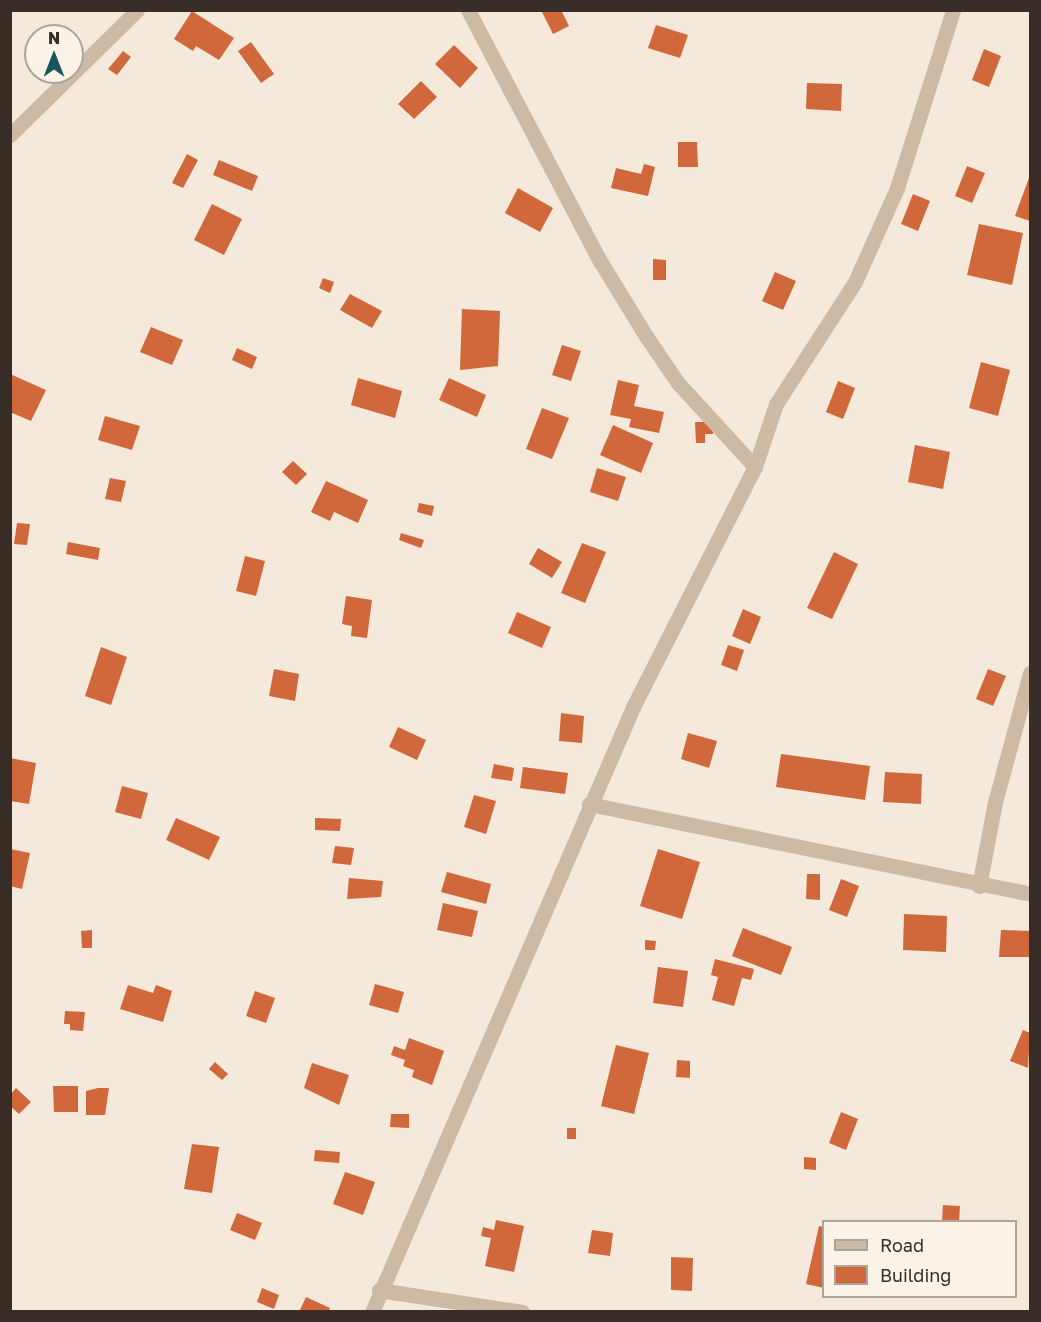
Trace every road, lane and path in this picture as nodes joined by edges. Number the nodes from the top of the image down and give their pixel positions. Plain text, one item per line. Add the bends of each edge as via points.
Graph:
1 (137, 10) edge
2 (468, 10) edge
3 (953, 10) edge
4 (10, 135) edge
5 (755, 468) junction
6 (1030, 673) edge
7 (589, 804) junction
8 (979, 886) junction
9 (1030, 894) edge
10 (379, 1290) junction
11 (372, 1311) edge
12 (522, 1311) edge

1 - 4 street
2 - 5 street via 600,261 646,336 678,383
3 - 5 street via 892,198 855,282 776,404
5 - 7 street via 633,707
6 - 8 street via 995,802
7 - 8 street
7 - 10 street
8 - 9 street
10 - 11 street
10 - 12 street

